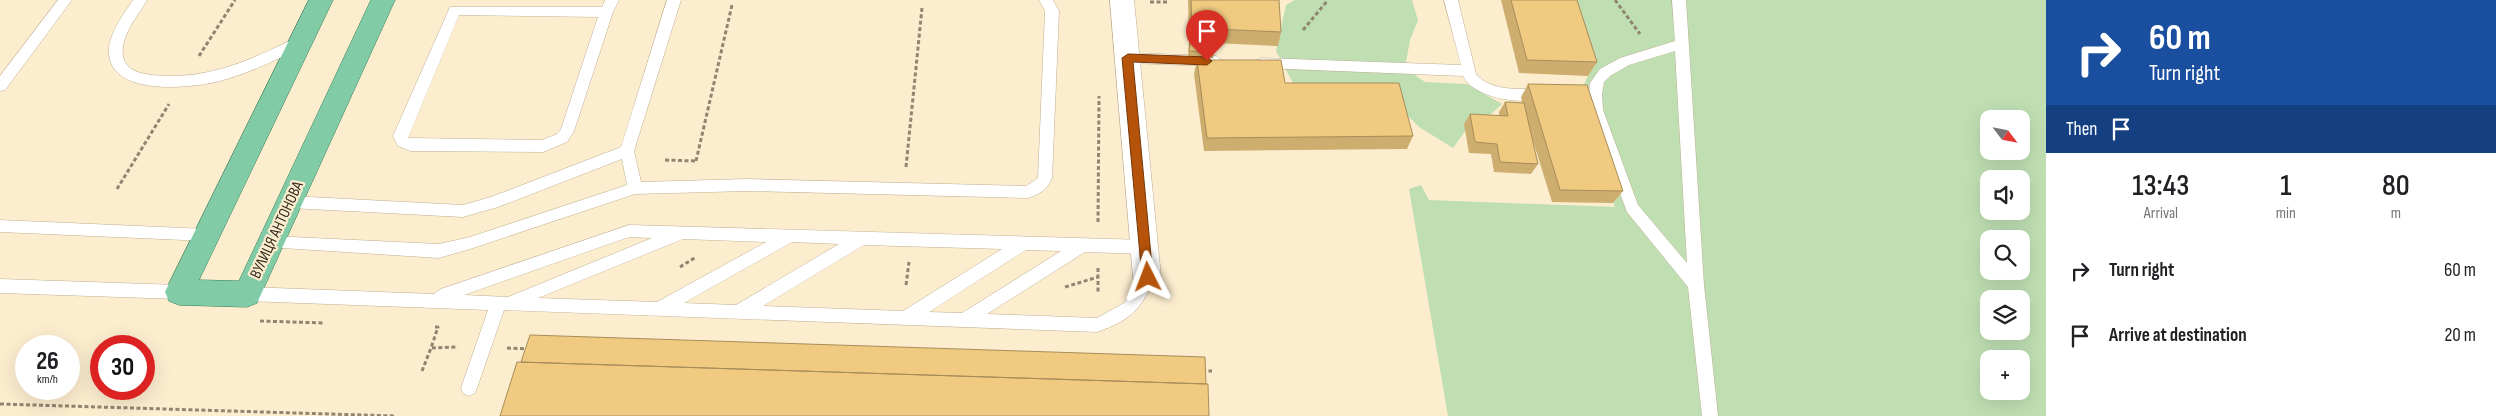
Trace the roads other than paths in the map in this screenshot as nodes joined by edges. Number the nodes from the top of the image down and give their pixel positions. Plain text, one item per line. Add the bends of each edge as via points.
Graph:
1 (65, 0) edge
2 (140, 0) edge
3 (321, 0) edge
4 (383, 0) edge
5 (674, 0) edge
6 (1046, 0) edge
7 (1451, 0) edge
8 (1679, 0) edge
9 (1132, 1) edge
10 (609, 6) edge
11 (300, 42) junction
12 (1682, 44) junction
13 (1128, 58) junction
14 (1227, 62) edge
15 (1247, 62) edge
16 (1468, 71) junction
17 (0, 86) edge
18 (1556, 94) edge
19 (628, 151) junction
20 (635, 188) junction
21 (290, 202) junction
22 (0, 226) edge
23 (685, 232) junction
24 (207, 235) junction
25 (792, 236) junction
26 (862, 238) junction
27 (270, 242) junction
28 (1024, 243) junction
29 (1083, 245) junction
30 (1146, 247) junction
31 (1148, 277) joint
32 (1696, 285) junction
33 (0, 286) edge
34 (179, 292) junction
35 (247, 294) junction
36 (433, 299) junction
37 (504, 302) junction
38 (660, 308) junction
39 (740, 311) junction
40 (907, 317) junction
41 (964, 320) junction
42 (469, 388) dead end
43 (1710, 416) edge

1 - 17 lane
2 - 11 lane via 126,23 116,56 120,68 133,77 153,82 221,76
3 - 11 main road
4 - 21 main road, ВУЛИЦЯ АНТОНОВА
5 - 19 lane
6 - 20 lane via 1052,11 1045,178 1035,189 1028,192 956,191 747,185
7 - 16 lane
8 - 12 lane
9 - 13 street
10 - 10 lane via 562,138 542,146 403,142 400,136 454,10
11 - 24 main road
12 - 32 lane
12 - 32 lane via 1616,65 1600,77 1589,95 1632,208
13 - 14 lane
13 - 30 street
15 - 16 lane
16 - 18 lane via 1475,84 1487,91
19 - 20 lane
19 - 21 lane via 493,204 463,211
20 - 27 lane via 439,251
21 - 27 main road, ВУЛИЦЯ АНТОНОВА
22 - 24 lane
23 - 25 lane
23 - 36 lane via 629,231
23 - 37 lane
24 - 34 main road
25 - 26 lane
25 - 38 lane
26 - 28 lane
26 - 39 lane
27 - 35 main road, ВУЛИЦЯ АНТОНОВА
28 - 29 lane
28 - 40 lane
29 - 30 lane
29 - 41 lane
30 - 31 street
31 - 41 lane via 1138,298 1123,315 1097,324
32 - 43 lane
33 - 34 lane
34 - 35 main road, ВУЛИЦЯ АНТОНОВА
35 - 36 lane
36 - 37 lane
37 - 38 lane
37 - 42 lane
38 - 39 lane
39 - 40 lane
40 - 41 lane

